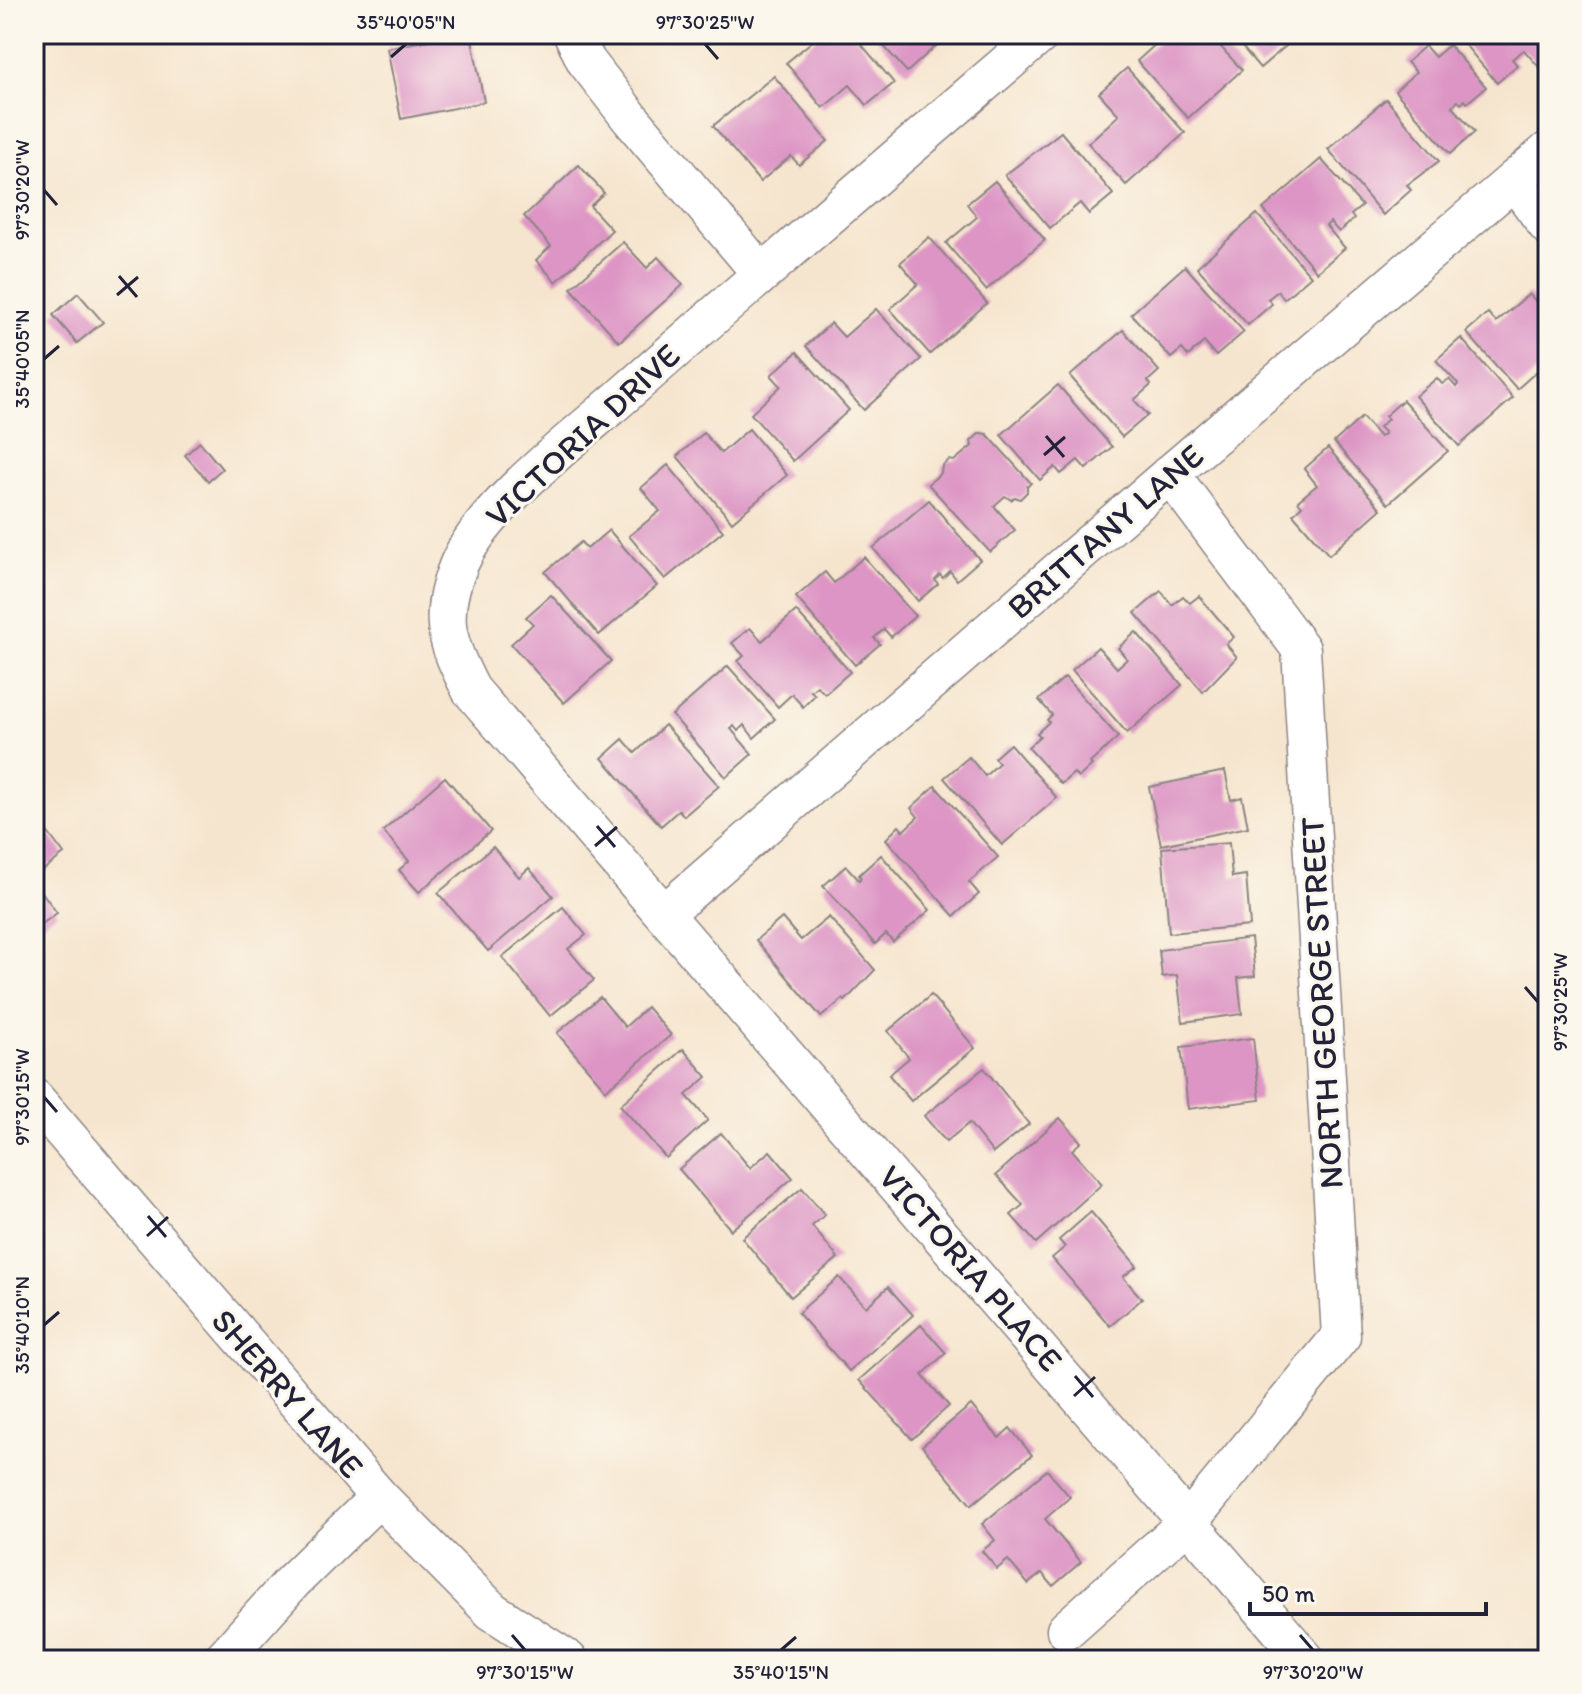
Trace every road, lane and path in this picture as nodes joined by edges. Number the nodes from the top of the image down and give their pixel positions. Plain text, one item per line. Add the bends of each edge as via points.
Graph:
1 (573, 34) edge
2 (1041, 34) edge
3 (1548, 151) edge
4 (1514, 180) junction
5 (1548, 226) edge
6 (761, 273) junction
7 (1170, 474) junction
8 (665, 913) junction
9 (34, 1098) edge
10 (379, 1497) junction
11 (1189, 1521) junction
12 (1066, 1630) dead end
13 (222, 1660) edge
14 (568, 1660) edge
15 (1306, 1660) edge

1 - 6 street via 586,61 631,119
2 - 6 street, VICTORIA DRIVE
3 - 4 street, BRITTANY LANE
4 - 5 street
4 - 7 street, BRITTANY LANE
6 - 8 street, VICTORIA DRIVE via 477,529 459,564 445,615 450,650 471,690
7 - 8 street, BRITTANY LANE
7 - 11 street, NORTH GEORGE STREET via 1301,649 1341,1336
8 - 11 street, VICTORIA PLACE
9 - 10 street, SHERRY LANE
10 - 13 street
10 - 14 street, SHERRY LANE via 492,1611
11 - 12 street, NORTH GEORGE STREET
11 - 15 street, VICTORIA PLACE

